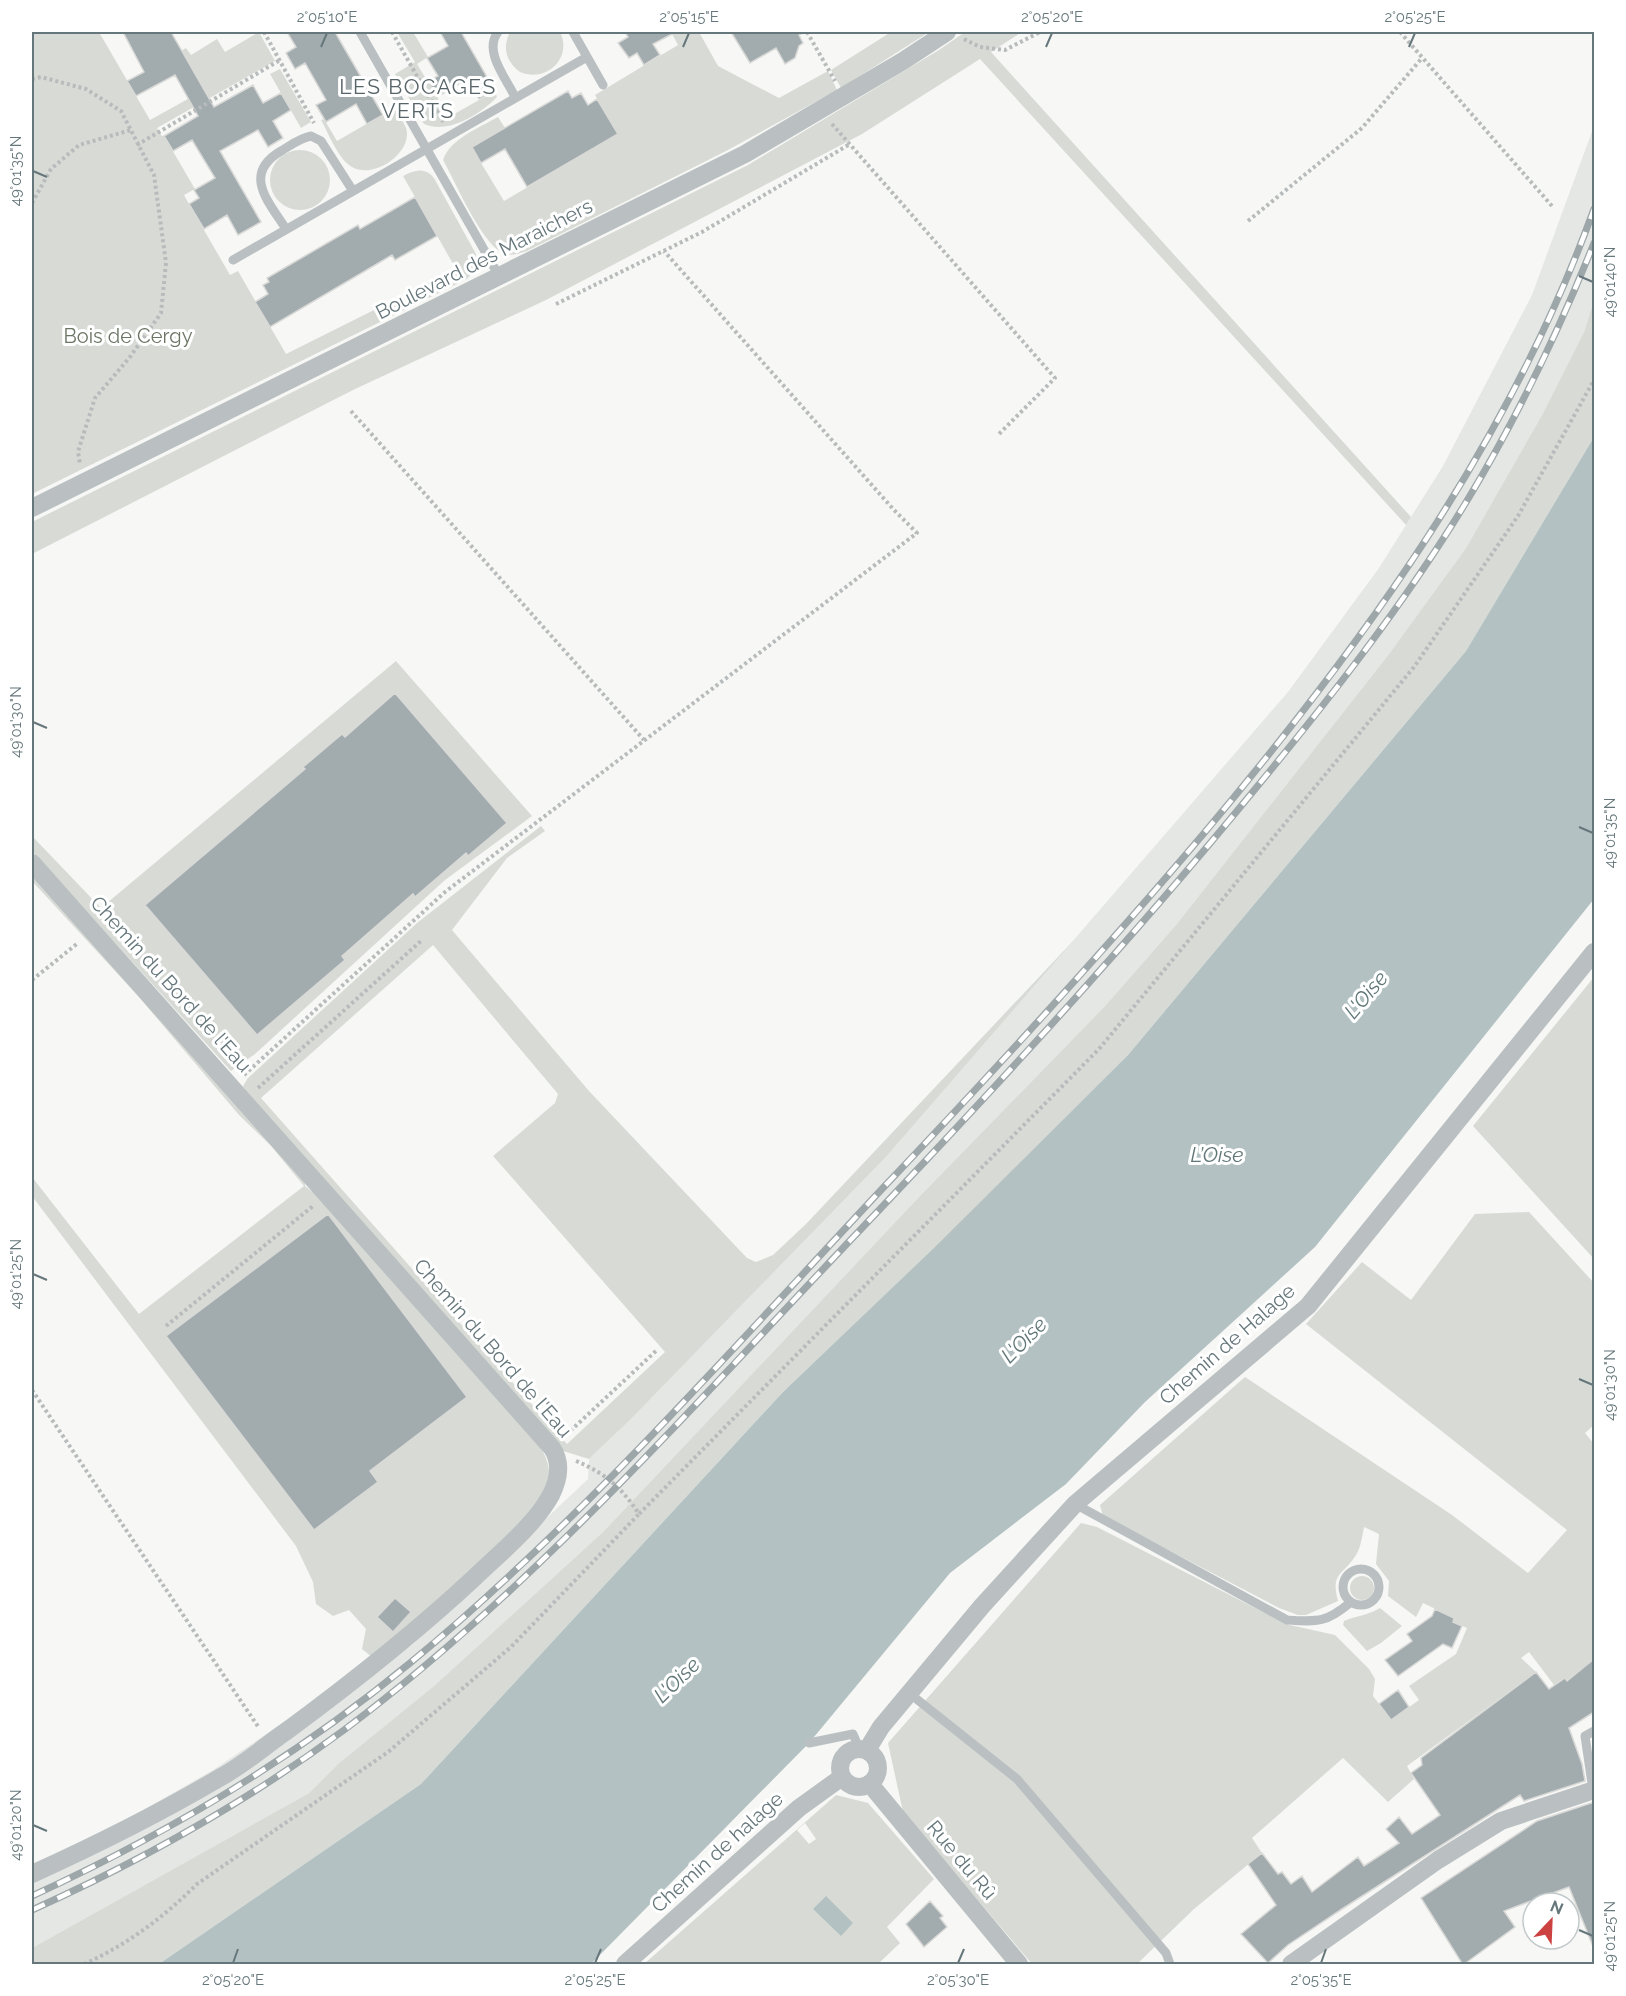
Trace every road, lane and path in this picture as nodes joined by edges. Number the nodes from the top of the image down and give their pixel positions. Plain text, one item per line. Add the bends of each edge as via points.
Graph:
1 (264, 32) edge
2 (360, 32) edge
3 (392, 32) edge
4 (498, 32) edge
5 (573, 32) edge
6 (807, 32) edge
7 (1040, 32) edge
8 (1400, 32) edge
9 (954, 34) edge
10 (587, 57) junction
11 (1422, 58) junction
12 (280, 60) junction
13 (32, 79) edge
14 (603, 85) dead end
15 (515, 97) junction
16 (843, 97) junction
17 (819, 111) junction
18 (131, 130) junction
19 (450, 134) junction
20 (316, 137) junction
21 (850, 144) junction
22 (137, 145) junction
23 (427, 148) junction
24 (353, 191) junction
25 (32, 203) edge
26 (1552, 206) dead end
27 (1248, 220) dead end
28 (286, 229) junction
29 (664, 251) junction
30 (233, 260) dead end
31 (500, 276) junction
32 (556, 304) dead end
33 (1594, 380) edge
34 (351, 411) dead end
35 (999, 434) dead end
36 (88, 480) junction
37 (32, 508) edge
38 (644, 740) junction
39 (32, 863) edge
40 (93, 932) junction
41 (422, 940) dead end
42 (1594, 952) edge
43 (32, 980) edge
44 (238, 1093) junction
45 (327, 1194) junction
46 (166, 1326) dead end
47 (658, 1349) dead end
48 (32, 1390) edge
49 (555, 1452) junction
50 (1075, 1504) junction
51 (639, 1514) junction
52 (1351, 1602) junction
53 (909, 1693) junction
54 (1594, 1731) edge
55 (269, 1743) junction
56 (809, 1743) dead end
57 (863, 1749) junction
58 (842, 1777) junction
59 (870, 1784) junction
60 (1594, 1790) edge
61 (32, 1874) edge
62 (84, 1965) edge
63 (624, 1965) edge
64 (1019, 1965) edge
65 (1170, 1965) edge
66 (1291, 1965) edge

1 - 12 path
2 - 23 lane
3 - 19 path
4 - 15 lane via 493,54
5 - 10 lane
6 - 16 path
7 - 9 path via 1005,50 980,47
8 - 11 path
9 - 16 street, Boulevard des Maraichers
10 - 14 lane
10 - 15 lane
11 - 26 path
11 - 27 path via 1362,128
12 - 20 path via 316,126
12 - 22 path
13 - 18 path via 41,77 86,89 121,111
15 - 19 lane
16 - 17 street, Boulevard des Maraichers
17 - 21 path
17 - 31 street, Boulevard des Maraichers via 745,154
18 - 22 path
18 - 25 path via 79,146 51,169
19 - 23 lane
20 - 24 lane
20 - 28 lane via 299,140 272,156 260,175 264,195
21 - 29 path
21 - 35 path via 1055,378
22 - 36 path via 154,175 166,263 161,313 95,398 78,452
23 - 24 lane
23 - 31 lane
24 - 28 lane
28 - 30 lane
29 - 32 path
29 - 38 path via 917,533
31 - 36 street, Boulevard des Maraichers
33 - 51 path via 1518,516 1414,667 1099,1049
34 - 38 path
36 - 37 street, Boulevard des Maraichers
38 - 44 path via 445,892
39 - 40 street, Chemin du Bord de l'Eau
40 - 43 path
40 - 44 street, Chemin du Bord de l'Eau
41 - 44 path
42 - 50 street, Chemin de Halage via 1308,1306
44 - 45 street, Chemin du Bord de l'Eau
45 - 46 path
45 - 49 street, Chemin du Bord de l'Eau
47 - 49 path
48 - 55 path
49 - 51 path via 600,1470 629,1498
49 - 55 street, Chemin du Bord de l'Eau via 559,1471 550,1496 496,1557 412,1636
50 - 52 lane via 1287,1620 1321,1622
50 - 53 street, Chemin de Halage
51 - 62 path via 511,1647 388,1752 197,1884 173,1908 114,1951
52 - 52 lane via 1364,1605 1379,1593 1378,1580 1369,1570 1356,1569 1345,1578 1343,1591
53 - 57 street, Chemin de Halage
53 - 65 lane via 1017,1779 1166,1953
54 - 60 lane via 1585,1736
55 - 61 street, Chemin du Bord de l'Eau via 223,1776
56 - 57 lane via 853,1734
57 - 58 street via 843,1758
57 - 59 street via 879,1764
58 - 59 street via 857,1787
58 - 63 street, Chemin de halage via 799,1808
59 - 64 street, Rue du Rû
60 - 66 street via 1502,1821 1438,1860

